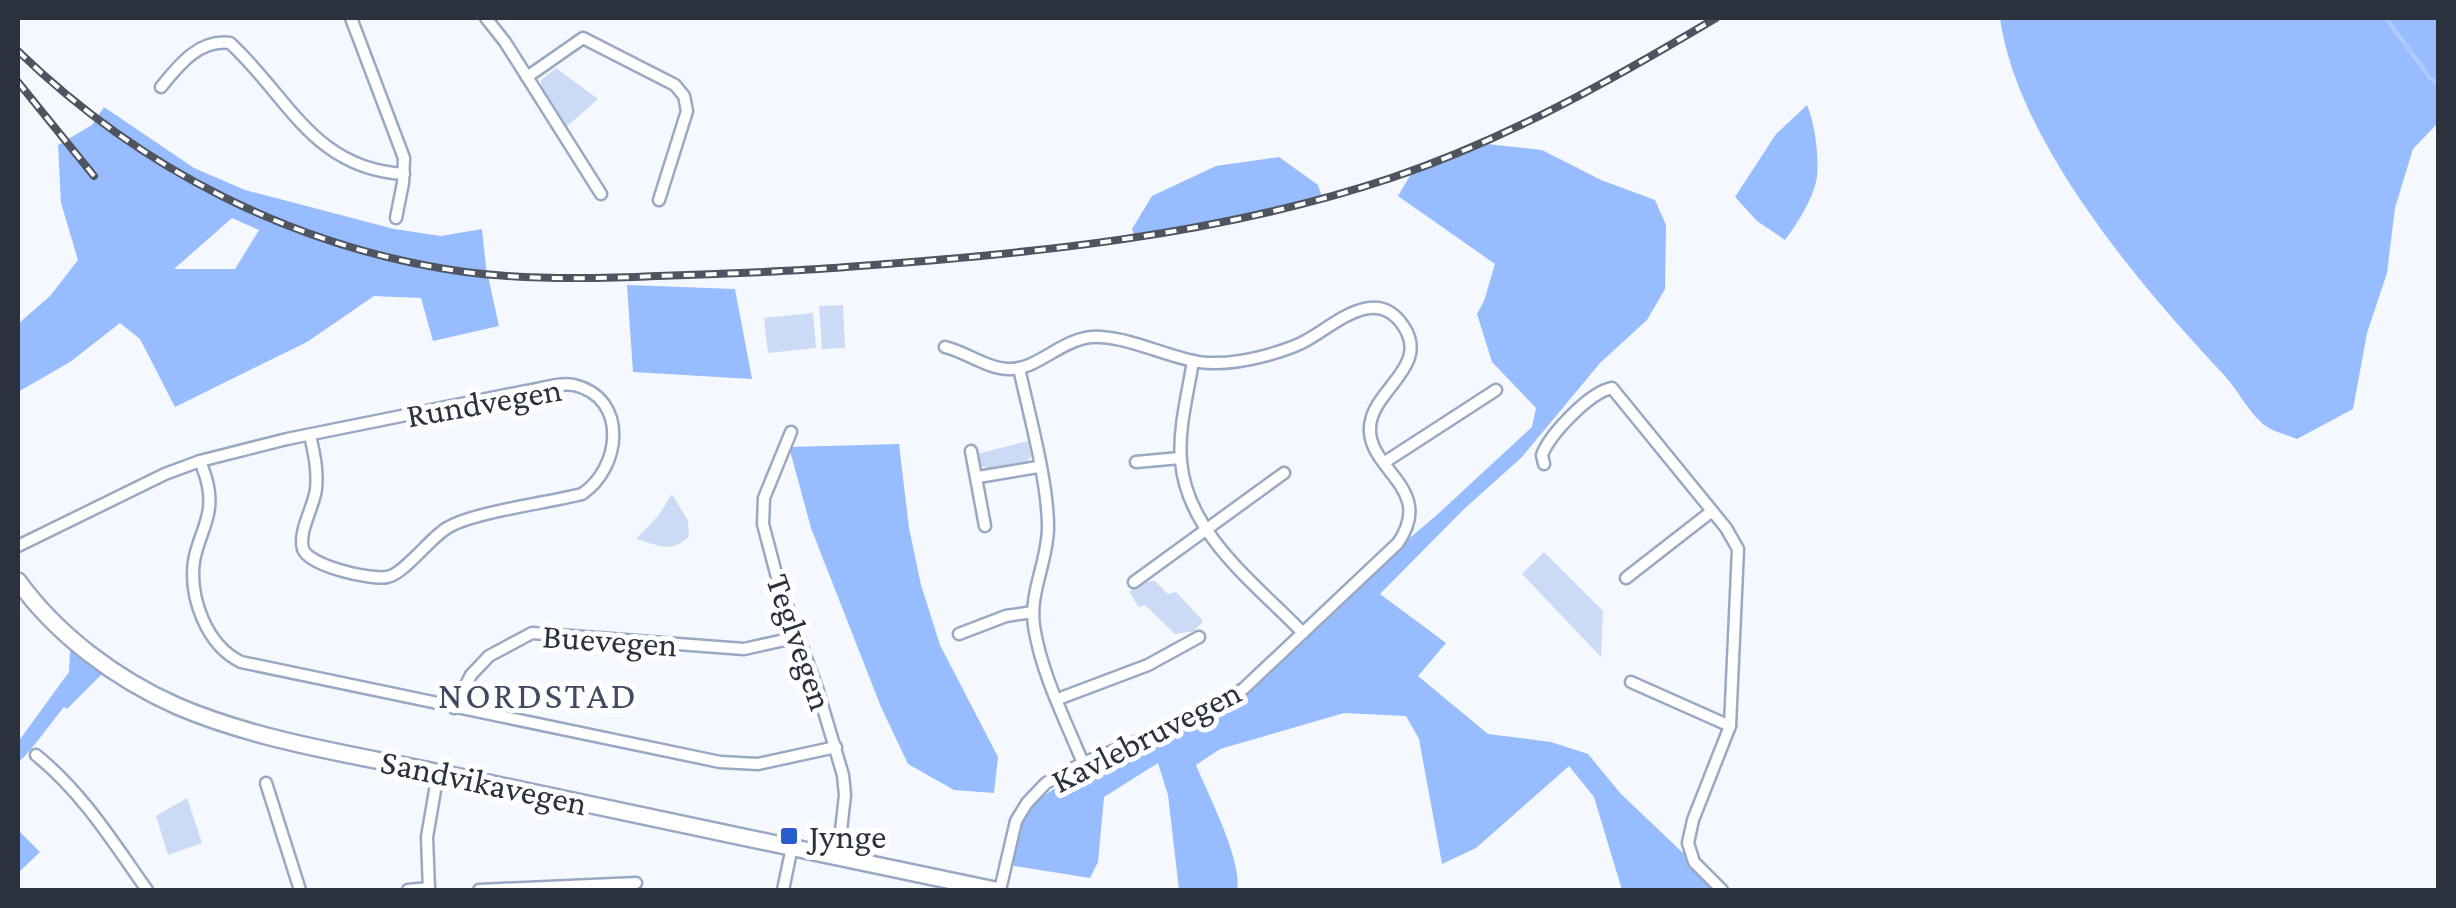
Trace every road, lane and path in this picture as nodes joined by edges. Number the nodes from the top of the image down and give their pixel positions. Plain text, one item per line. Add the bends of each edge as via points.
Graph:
1 (350, 18) edge
2 (486, 18) edge
3 (527, 78) junction
4 (161, 86) dead end
5 (404, 174) junction
6 (601, 194) dead end
7 (659, 200) dead end
8 (396, 218) dead end
9 (945, 347) dead end
10 (1193, 362) junction
11 (1018, 368) junction
12 (1496, 390) dead end
13 (791, 432) dead end
14 (310, 435) junction
15 (971, 451) dead end
16 (1180, 458) junction
17 (200, 462) junction
18 (1136, 462) dead end
19 (1385, 462) junction
20 (1544, 464) dead end
21 (1038, 467) junction
22 (1261, 472) dead end
23 (1284, 473) dead end
24 (978, 477) junction
25 (1268, 485) junction
26 (1712, 511) junction
27 (985, 526) dead end
28 (1206, 531) junction
29 (18, 546) edge
30 (1626, 578) dead end
31 (18, 581) edge
32 (1134, 582) dead end
33 (1033, 612) junction
34 (1304, 633) junction
35 (960, 634) dead end
36 (798, 637) junction
37 (1199, 637) dead end
38 (1631, 682) dead end
39 (1058, 699) junction
40 (454, 708) junction
41 (1730, 726) junction
42 (836, 747) junction
43 (36, 756) dead end
44 (1082, 764) junction
45 (438, 772) junction
46 (266, 783) dead end
47 (792, 847) junction
48 (838, 856) junction
49 (636, 883) dead end
50 (429, 889) edge
51 (537, 889) edge
52 (147, 890) edge
53 (300, 890) edge
54 (408, 890) edge
55 (479, 890) edge
56 (783, 890) edge
57 (998, 890) edge
58 (1722, 890) edge

1 - 5 street via 399,139
2 - 3 street
3 - 6 street
3 - 7 street via 584,38 675,85 687,110
4 - 5 street via 203,47 230,43 316,139 372,170
5 - 8 street
9 - 11 street
10 - 11 street, Kavlebruvegen via 1087,338
10 - 16 street
10 - 19 street, Kavlebruvegen via 1274,353 1357,309 1385,310 1404,325 1411,351 1373,411 1370,433
11 - 21 street
12 - 19 street
13 - 36 street, Teglvegen via 762,510
14 - 14 street, Rundvegen via 564,385 584,389 600,403 614,438 610,462 582,494 452,525 383,578 334,569 304,552 317,476
14 - 17 street, Rundvegen
15 - 24 street
16 - 18 street
16 - 28 street
17 - 29 street, Rundvegen
17 - 40 street via 209,507 195,556 196,597 224,651 260,668
19 - 34 street, Kavlebruvegen via 1406,496 1406,531
20 - 26 street via 1551,440 1598,392 1612,388
21 - 24 street
21 - 33 street via 1048,532
22 - 25 street
23 - 25 street
24 - 27 street
25 - 28 street
26 - 30 street
26 - 41 street via 1735,542 1739,561
28 - 32 street
28 - 34 street
31 - 45 main road, Sandvikavegen via 77,644 174,704 252,731
33 - 35 street
33 - 39 street
34 - 44 street, Kavlebruvegen via 1225,702
36 - 40 street, Buevegen via 744,649 532,632 489,656
36 - 42 street, Teglvegen
37 - 39 street
38 - 41 street
39 - 44 street
40 - 42 street via 720,762 758,764
41 - 58 street via 1688,842 1694,862
42 - 48 street, Teglvegen via 845,795
43 - 52 street via 92,811
44 - 57 street, Kavlebruvegen via 1046,783 1026,804
45 - 47 main road, Sandvikavegen
45 - 50 street via 427,837
46 - 53 street
47 - 48 main road, Sandvikavegen
47 - 56 street
48 - 57 main road, Sandvikavegen
49 - 51 street
50 - 54 street
51 - 55 street

